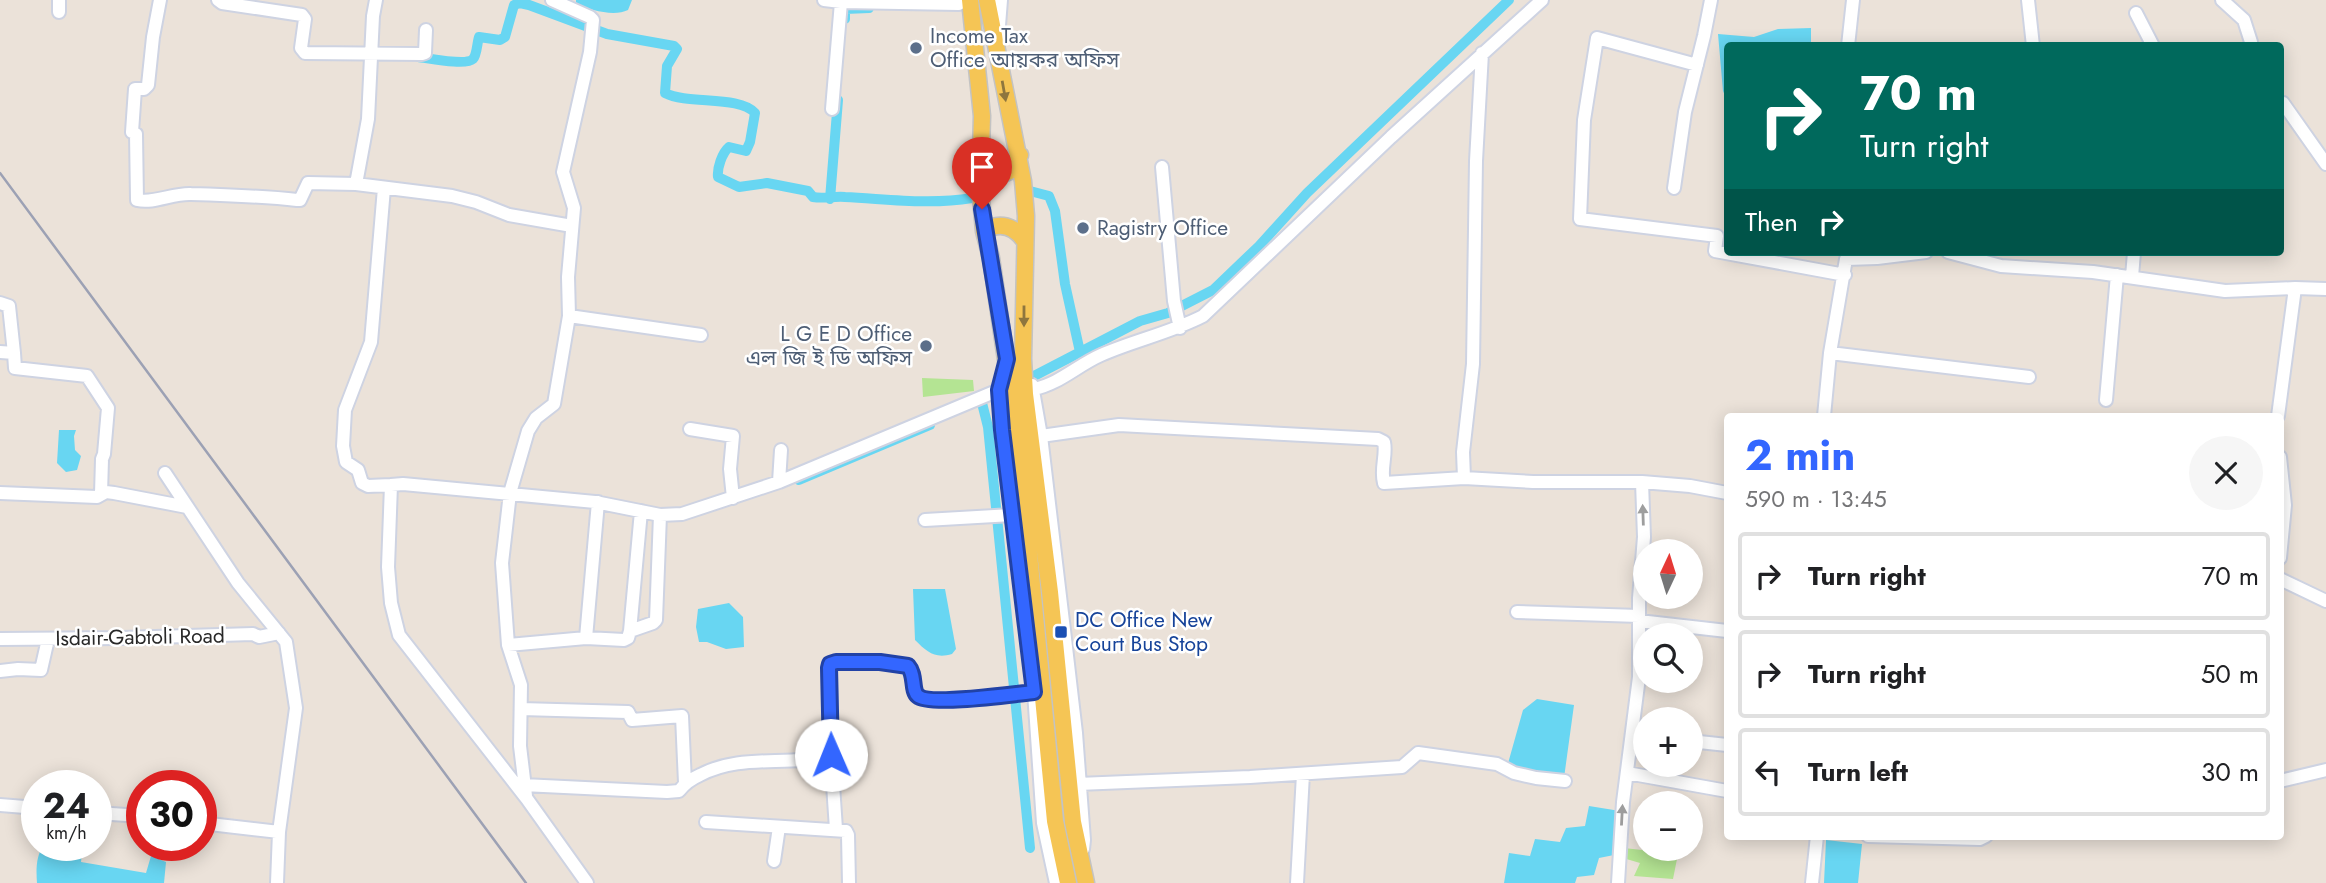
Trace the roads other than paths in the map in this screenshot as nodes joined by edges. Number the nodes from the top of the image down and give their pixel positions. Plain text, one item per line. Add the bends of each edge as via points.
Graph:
1 (160, 0) edge
2 (218, 0) edge
3 (376, 0) edge
4 (552, 0) edge
5 (824, 0) edge
6 (988, 0) edge
7 (1001, 0) edge
8 (1542, 0) edge
9 (1711, 0) edge
10 (1853, 0) edge
11 (2028, 0) edge
12 (2222, 0) edge
13 (963, 1) edge
14 (841, 2) junction
15 (2136, 13) dead end
16 (426, 30) dead end
17 (1848, 42) edge
18 (2033, 42) edge
19 (2151, 42) edge
20 (2248, 42) edge
21 (997, 52) junction
22 (372, 53) junction
23 (1482, 54) junction
24 (1697, 65) junction
25 (2284, 106) edge
26 (832, 109) dead end
27 (979, 155) junction
28 (1020, 155) junction
29 (2326, 164) edge
30 (1162, 167) dead end
31 (356, 184) junction
32 (384, 188) junction
33 (1674, 188) dead end
34 (572, 226) junction
35 (984, 231) junction
36 (1024, 240) junction
37 (1724, 253) edge
38 (1742, 256) edge
39 (1845, 256) edge
40 (1856, 256) edge
41 (1893, 256) edge
42 (1963, 256) edge
43 (2134, 256) edge
44 (1844, 275) junction
45 (2117, 275) junction
46 (2132, 277) junction
47 (2295, 288) junction
48 (2326, 289) edge
49 (0, 303) edge
50 (569, 316) junction
51 (1179, 326) junction
52 (701, 335) dead end
53 (0, 352) edge
54 (14, 353) junction
55 (1830, 354) junction
56 (1015, 359) junction
57 (2029, 377) dead end
58 (1034, 389) junction
59 (999, 390) junction
60 (2106, 400) dead end
61 (1824, 413) edge
62 (2278, 413) edge
63 (690, 429) dead end
64 (1041, 436) junction
65 (781, 450) dead end
66 (165, 473) dead end
67 (1464, 478) junction
68 (779, 482) junction
69 (1642, 482) junction
70 (391, 485) junction
71 (1724, 492) edge
72 (0, 493) edge
73 (510, 493) junction
74 (101, 494) junction
75 (2284, 495) edge
76 (733, 498) junction
77 (598, 502) junction
78 (187, 507) junction
79 (641, 511) junction
80 (660, 515) junction
81 (1009, 515) junction
82 (2284, 516) edge
83 (925, 520) dead end
84 (2284, 581) edge
85 (2326, 601) edge
86 (1517, 612) dead end
87 (1639, 619) junction
88 (630, 631) junction
89 (1724, 631) edge
90 (279, 633) junction
91 (586, 638) junction
92 (0, 639) edge
93 (48, 639) junction
94 (508, 645) junction
95 (0, 671) edge
96 (1028, 693) junction
97 (1638, 707) edge
98 (521, 709) junction
99 (1703, 742) edge
100 (1724, 745) edge
101 (1633, 753) edge
102 (831, 755) junction
103 (2326, 770) edge
104 (1627, 773) junction
105 (1303, 774) junction
106 (2284, 780) edge
107 (1565, 781) dead end
108 (685, 783) junction
109 (1078, 783) junction
110 (523, 785) junction
111 (1724, 790) edge
112 (527, 799) junction
113 (0, 805) edge
114 (21, 807) edge
115 (706, 822) dead end
116 (217, 825) edge
117 (779, 827) junction
118 (836, 829) junction
119 (279, 832) junction
120 (1817, 840) edge
121 (1081, 860) junction
122 (774, 861) dead end
123 (277, 883) edge
124 (587, 883) edge
125 (849, 883) edge
126 (1056, 883) edge
127 (1068, 883) edge
128 (1086, 883) edge
129 (1297, 883) edge
130 (1618, 883) edge
131 (1812, 883) edge

1 - 31 street via 148,85 135,89 132,132 136,135 137,200 189,193 297,201 309,183
2 - 22 street via 302,15 301,48 305,53
3 - 22 street
4 - 34 street via 593,20 563,172 573,202
5 - 14 street
6 - 21 main road
7 - 21 street
8 - 23 street
9 - 24 street
10 - 17 street
11 - 18 street
12 - 20 street via 2244,20
13 - 14 street
13 - 27 main road via 982,116
14 - 26 street
15 - 19 street
16 - 22 street via 425,53
21 -> 28 main road
22 - 31 street via 368,119
23 - 51 street via 1203,316
23 - 67 street via 1473,364
24 - 33 street
24 - 37 street via 1597,38 1584,121 1580,219 1717,236 1715,251
25 - 29 street
27 - 28 main road via 993,171 1003,174
27 - 35 main road
28 - 36 main road
30 - 51 street
31 - 32 street
32 - 34 street via 452,196 509,215
32 - 70 street via 371,342 345,410 343,446 345,462 358,470 362,483
34 - 50 street
35 - 36 main road via 1007,226
35 - 56 main road
36 -> 56 main road
38 - 44 street
39 - 44 street
40 - 41 street
42 - 45 street via 2001,266
43 - 46 street
44 - 55 street
45 - 46 street
45 - 60 street
46 - 47 street via 2225,290
47 - 48 street
47 - 62 street
49 - 54 street via 10,309
50 - 52 street
50 - 73 street via 555,400 527,431
51 - 58 street via 1100,356
53 - 54 street
54 - 74 street via 15,368 87,376 107,404
55 - 57 street
55 - 61 street
56 - 58 street
56 - 59 street
56 - 121 main road via 1026,406 1052,603 1070,797
56 - 127 main road via 1055,821
58 - 64 street
59 - 68 street
59 - 81 street
63 - 76 street via 733,436
64 - 67 street via 1119,425 1378,439 1385,448 1384,482
64 - 109 street
65 - 68 street
66 - 78 street
67 - 69 street
68 - 76 street
69 - 71 street
87 -> 69 street
70 - 73 street
70 - 112 street via 388,567 399,635
72 - 74 street
73 - 77 street
73 - 94 street via 502,563
74 - 78 street
75 - 82 street
76 - 80 street via 681,514
77 - 79 street
77 - 91 street
78 - 90 street via 238,583
79 - 80 street
79 - 88 street
80 - 88 street via 656,620
81 - 83 street
81 - 96 street
84 - 85 street
86 - 87 street
87 - 89 street
87 - 97 street
88 - 91 street via 624,640
90 - 93 street, Isdair-Gabtoli Road
90 - 119 street via 286,642 296,708
91 - 94 street
92 - 93 street, Isdair-Gabtoli Road
93 - 95 street via 41,670
94 - 98 street via 521,685
96 - 102 street via 920,698 908,666 836,662 830,664
96 - 126 street via 1043,823
98 - 108 street via 628,712 632,720 682,716
98 - 110 street
99 - 100 street
101 - 104 street
102 - 108 street via 812,760 746,760 717,766
102 - 118 street
103 - 106 street
104 - 111 street
130 -> 104 street
105 - 107 street via 1402,767 1418,753 1497,764 1536,778
105 - 109 street
105 - 129 street
108 - 110 street via 679,791 667,792
109 - 121 street via 1084,840
110 - 112 street
112 - 124 street
113 - 114 street
115 - 117 street
116 - 119 street
117 - 118 street
117 - 122 street
118 - 125 street via 848,835
119 - 123 street
120 - 131 street
121 - 128 main road

